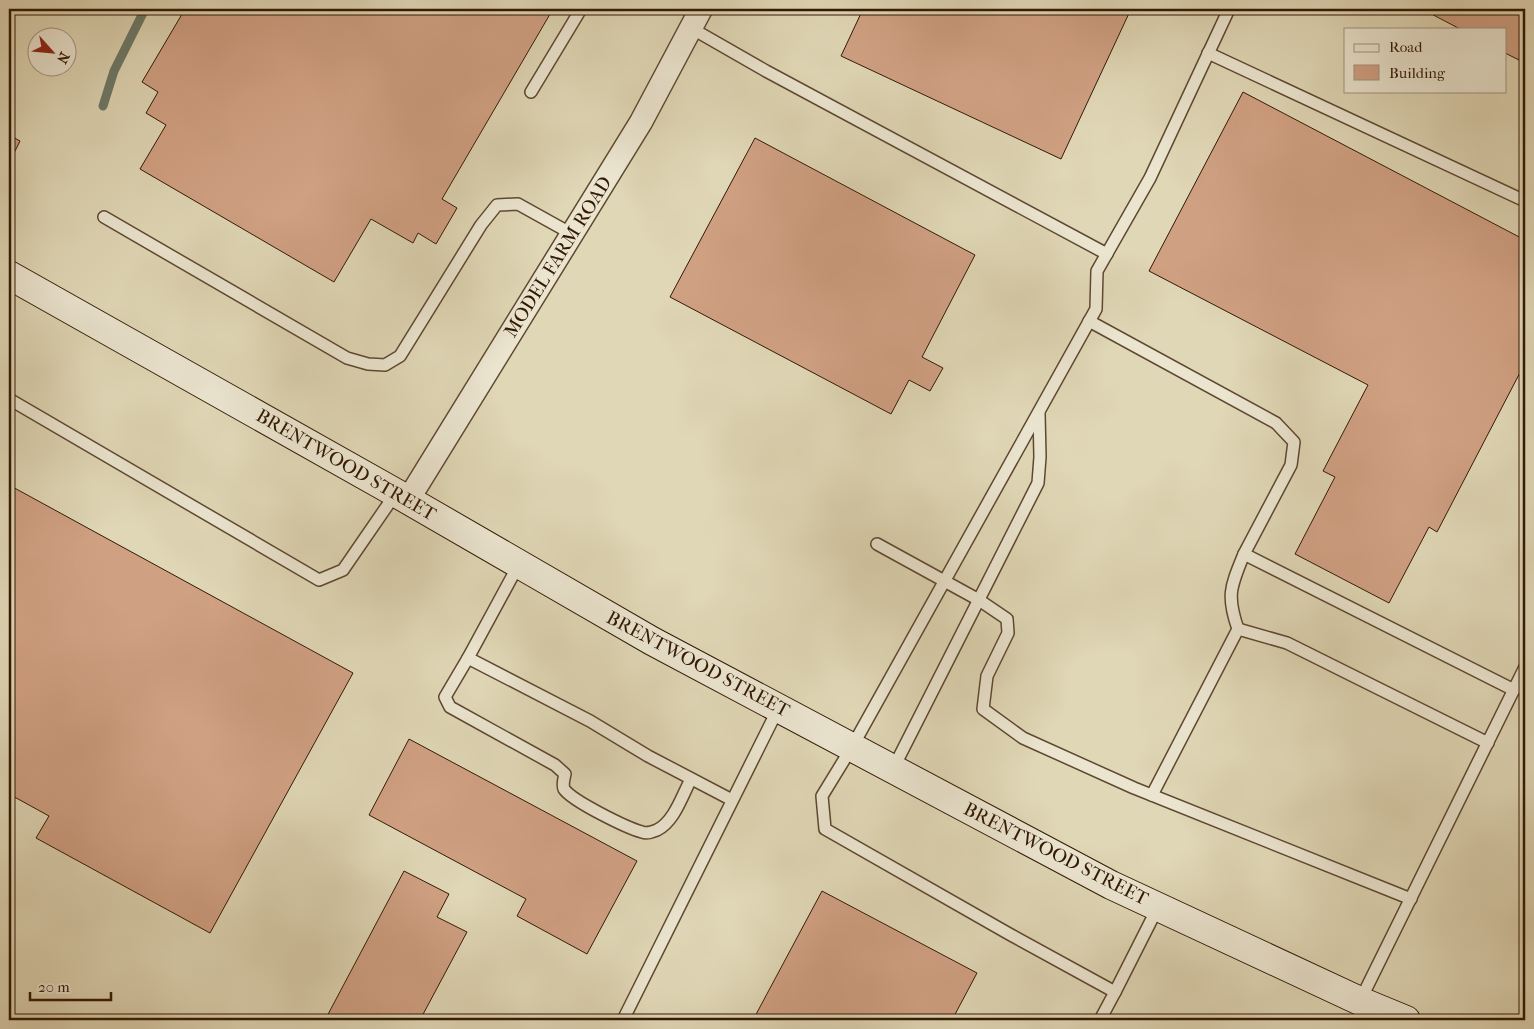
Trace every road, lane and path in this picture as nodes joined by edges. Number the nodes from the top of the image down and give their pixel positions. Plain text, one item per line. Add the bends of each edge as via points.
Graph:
1 (581, 9) edge
2 (1228, 9) edge
3 (696, 18) edge
4 (1208, 53) junction
5 (532, 92) dead end
6 (1525, 201) edge
7 (104, 217) dead end
8 (572, 234) junction
9 (1107, 254) junction
10 (9, 275) edge
11 (1089, 321) junction
12 (9, 399) edge
13 (1039, 411) junction
14 (402, 497) junction
15 (877, 544) dead end
16 (1244, 554) junction
17 (519, 564) junction
18 (944, 580) junction
19 (979, 600) junction
20 (1238, 629) junction
21 (468, 658) junction
22 (1525, 667) edge
23 (1514, 690) junction
24 (779, 708) junction
25 (1488, 743) junction
26 (852, 747) junction
27 (893, 769) junction
28 (691, 779) junction
29 (1152, 795) junction
30 (732, 800) junction
31 (1411, 899) junction
32 (1158, 907) junction
33 (1115, 992) junction
34 (1360, 1001) junction
35 (623, 1020) edge
36 (1100, 1020) edge
37 (1406, 1020) edge

1 - 5 lane
2 - 4 lane
3 - 8 street, MODEL FARM ROAD via 641,122
3 - 9 lane via 774,76
4 - 6 lane
4 - 9 lane via 1150,178
7 - 8 lane via 347,358 385,365 400,356 481,225 497,205 518,204
8 - 14 street, MODEL FARM ROAD
9 - 11 lane via 1097,271 1096,309
10 - 14 main road, BRENTWOOD STREET
11 - 13 lane
11 - 16 lane via 1276,423 1294,442 1291,465
12 - 14 lane via 319,580 343,570
13 - 18 lane
13 - 19 lane via 1038,483
14 - 17 main road, BRENTWOOD STREET
15 - 18 lane
16 - 20 lane via 1231,587 1231,610
16 - 23 lane
17 - 21 lane
17 - 24 main road, BRENTWOOD STREET via 652,641
18 - 19 lane
18 - 26 lane
19 - 27 lane
19 - 29 lane via 1007,620 1008,626 1008,633 987,676 983,709 1023,738
20 - 25 lane via 1287,643
20 - 29 lane
21 - 28 lane via 590,721
21 - 28 lane via 445,697 450,707 555,765 565,774 564,789 580,802 631,828 650,833 669,821
22 - 23 lane
23 - 25 lane
24 - 26 main road, BRENTWOOD STREET
24 - 30 lane
25 - 31 lane
26 - 27 main road, BRENTWOOD STREET
26 - 33 lane via 822,796 825,829
27 - 32 main road, BRENTWOOD STREET
28 - 30 lane
29 - 31 lane
30 - 35 lane
31 - 34 lane
32 - 33 lane
32 - 34 main road, BRENTWOOD STREET
33 - 36 lane
34 - 37 main road, BRENTWOOD STREET

